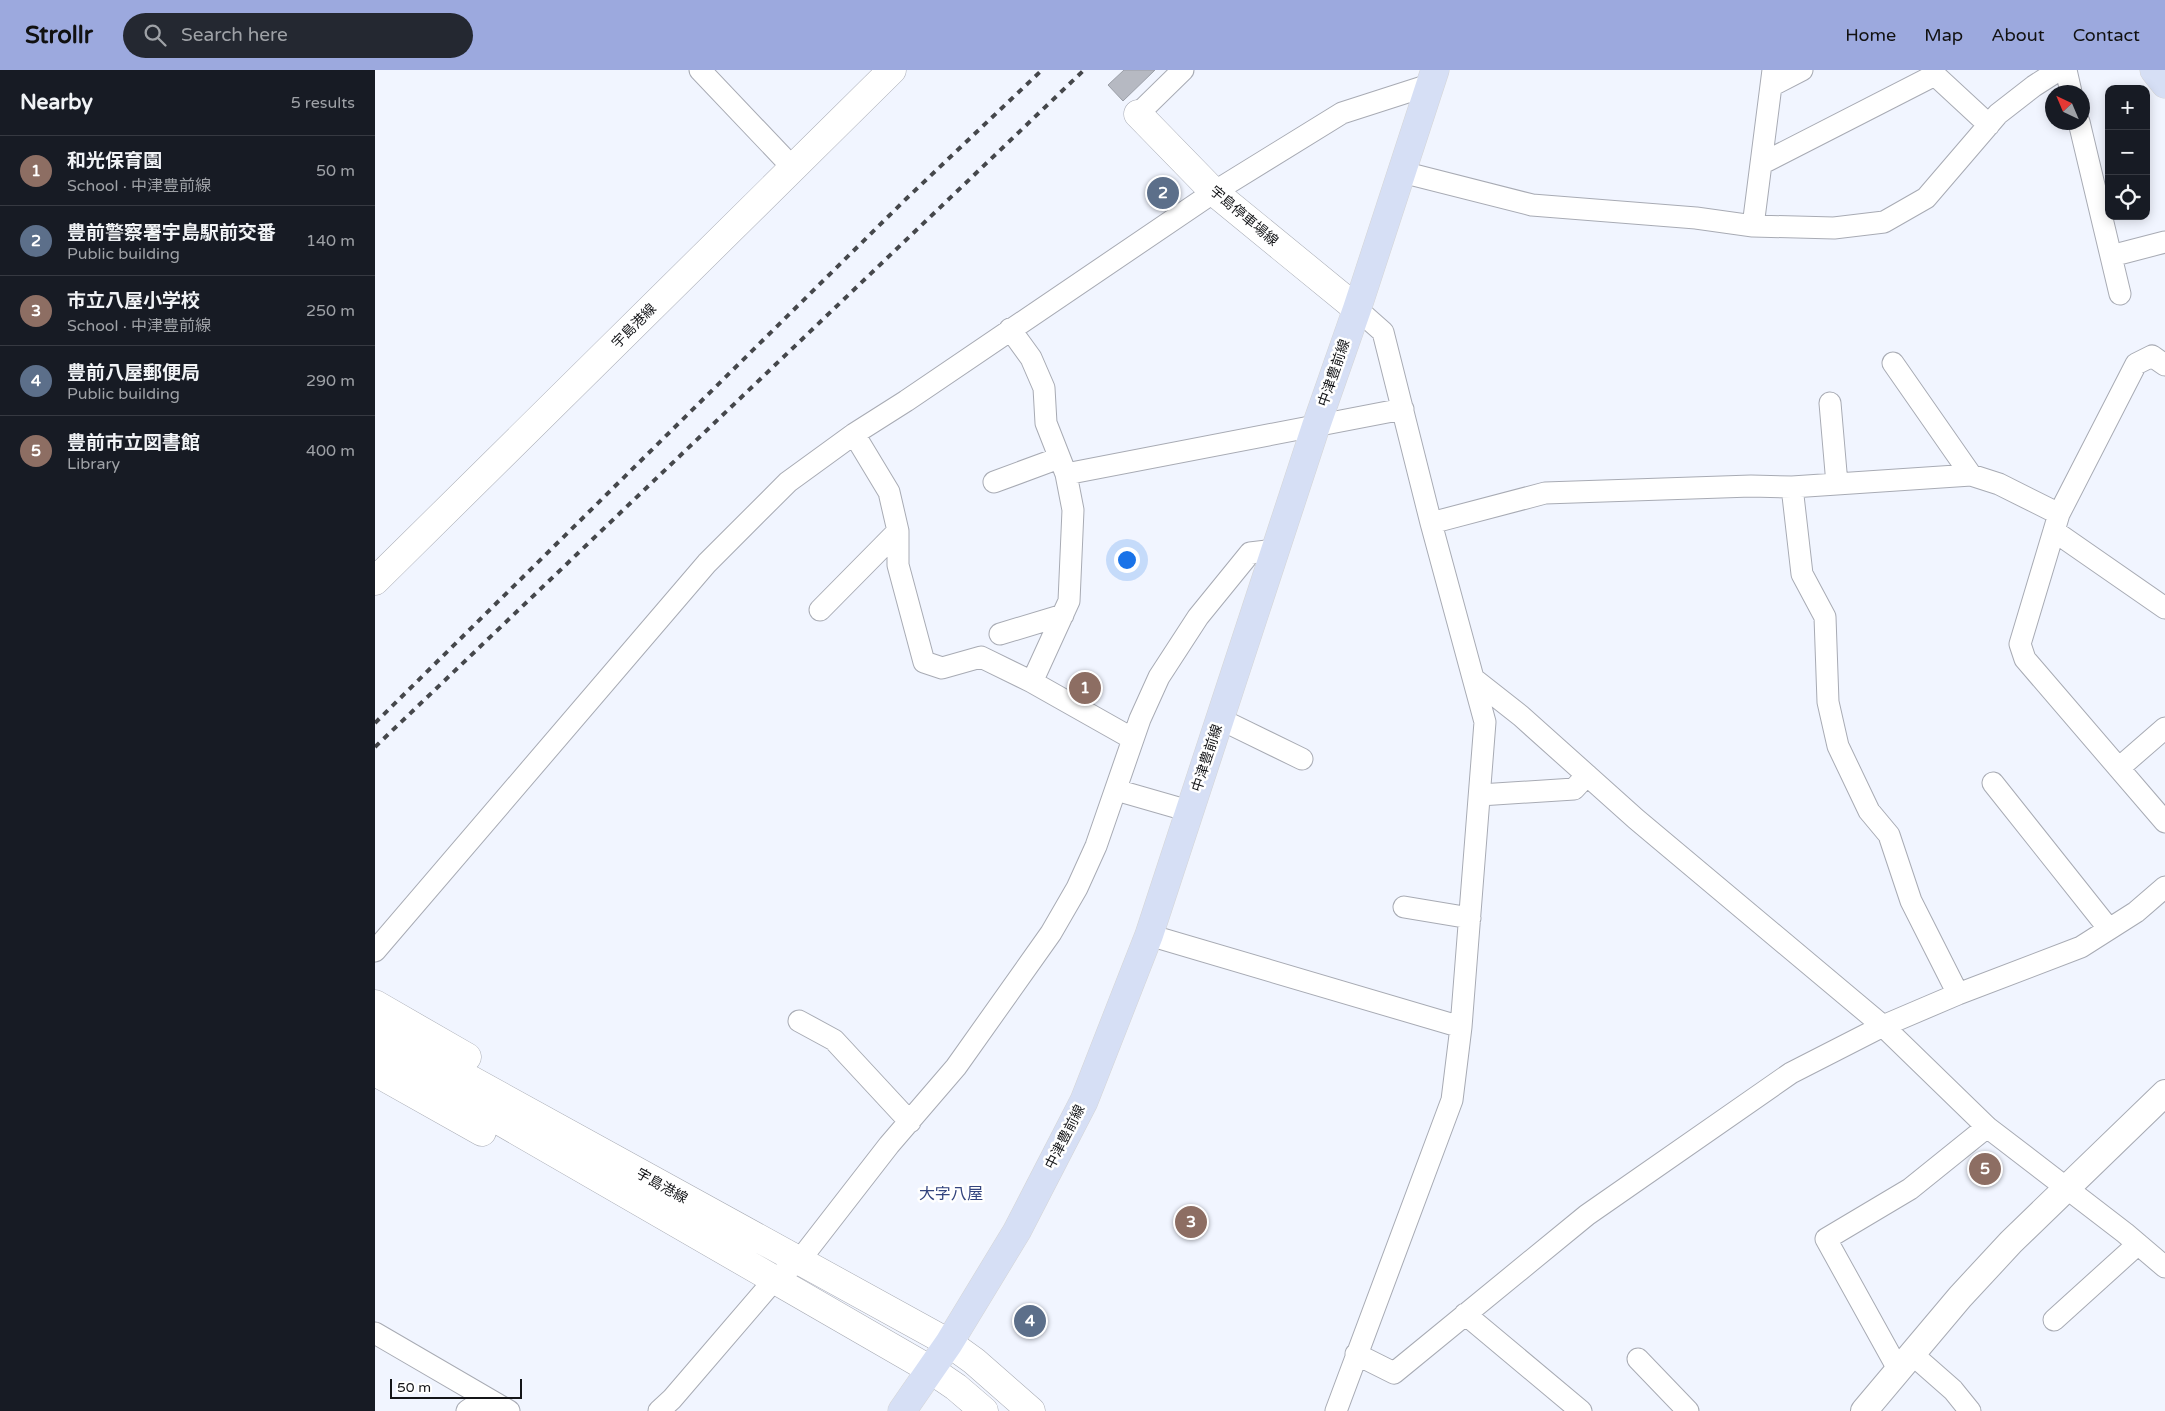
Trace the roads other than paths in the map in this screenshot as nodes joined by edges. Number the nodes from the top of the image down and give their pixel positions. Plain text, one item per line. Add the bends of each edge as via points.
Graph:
1 (700, 70) edge
2 (892, 70) edge
3 (1183, 70) edge
4 (1802, 70) edge
5 (2059, 70) edge
6 (2066, 70) edge
7 (2154, 70) edge
8 (1933, 72) edge
9 (1432, 78) edge
10 (1772, 78) edge
11 (2165, 84) edge
12 (2069, 85) edge
13 (1138, 114) joint
14 (1989, 125) junction
15 (2081, 130) edge
16 (1761, 164) junction
17 (794, 168) junction
18 (1402, 172) junction
19 (1214, 192) junction
20 (1753, 226) junction
21 (2165, 242) edge
22 (2111, 256) junction
23 (2120, 294) dead end
24 (1357, 309) junction
25 (1010, 329) junction
26 (1893, 362) dead end
27 (2165, 365) edge
28 (1830, 403) dead end
29 (1403, 409) junction
30 (1316, 426) junction
31 (854, 434) junction
32 (1063, 466) junction
33 (1971, 475) junction
34 (994, 482) dead end
35 (1837, 484) junction
36 (1792, 487) junction
37 (1431, 523) junction
38 (2056, 523) junction
39 (898, 531) junction
40 (1275, 550) junction
41 (375, 581) edge
42 (2165, 608) edge
43 (820, 610) dead end
44 (1063, 615) junction
45 (999, 634) dead end
46 (1474, 679) junction
47 (1032, 682) junction
48 (1219, 719) junction
49 (2165, 728) edge
50 (1133, 739) junction
51 (1302, 760) dead end
52 (2119, 768) junction
53 (1587, 775) junction
54 (1993, 783) dead end
55 (1116, 790) junction
56 (1480, 795) junction
57 (1189, 811) junction
58 (2165, 822) edge
59 (2165, 887) edge
60 (1404, 907) dead end
61 (1470, 918) junction
62 (2109, 929) junction
63 (1149, 935) junction
64 (375, 951) edge
65 (1959, 994) junction
66 (375, 1004) edge
67 (799, 1022) dead end
68 (1883, 1026) junction
69 (375, 1027) edge
70 (1461, 1027) junction
71 (375, 1049) edge
72 (407, 1056) junction
73 (375, 1072) edge
74 (2165, 1093) edge
75 (910, 1122) junction
76 (1987, 1127) junction
77 (2066, 1187) junction
78 (666, 1202) junction
79 (2138, 1244) junction
80 (799, 1261) junction
81 (2165, 1267) edge
82 (775, 1279) junction
83 (1465, 1314) junction
84 (2054, 1320) dead end
85 (375, 1333) edge
86 (949, 1344) junction
87 (1356, 1354) junction
88 (1638, 1359) dead end
89 (1905, 1361) junction
90 (931, 1370) junction
91 (486, 1398) junction
92 (467, 1411) edge
93 (509, 1411) edge
94 (659, 1411) edge
95 (902, 1411) edge
96 (984, 1411) edge
97 (1031, 1411) edge
98 (1335, 1411) edge
99 (1581, 1411) edge
100 (1688, 1411) edge
101 (1864, 1411) edge
102 (1971, 1411) edge

1 - 17 street
2 - 17 main road, 宇島港線
3 - 13 street
4 - 10 street
5 - 14 street via 1998,114
6 - 12 street
7 - 11 main road
8 - 14 street
8 - 16 street
9 - 18 main road, 中津豊前線
9 - 19 street via 1341,113
10 - 16 street
13 - 19 main road, 宇島停車場線
14 - 20 street via 1926,198 1884,222 1834,228
15 - 22 street
16 - 20 street
17 - 41 main road, 宇島港線
18 - 20 street via 1532,205 1696,218
18 - 24 main road, 中津豊前線
19 - 24 main road, 宇島停車場線
19 - 25 street
21 - 22 street
22 - 23 street
24 - 29 street via 1383,332
24 - 30 main road, 中津豊前線
25 - 31 street
25 - 32 street via 1031,358 1043,388 1046,423
26 - 33 street
27 - 38 street via 2152,356 2136,364
28 - 35 street
29 - 30 street
29 - 37 street
30 - 32 street
30 - 40 main road, 中津豊前線
31 - 39 street via 889,492
31 - 64 street via 788,482 707,564
32 - 34 street
32 - 44 street via 1073,510 1069,602
33 - 35 street
33 - 38 street via 1999,484
35 - 36 street
36 - 37 street via 1545,494
36 - 65 street via 1801,574 1825,617 1828,702 1839,746 1869,811 1889,835 1911,901
37 - 46 street
38 - 42 street
38 - 52 street via 2020,644 2025,659
39 - 43 street
39 - 47 street via 898,565 924,662 942,668 981,657
40 - 48 main road, 中津豊前線
40 - 50 street via 1250,553 1198,616 1159,677
44 - 45 street
44 - 47 street
46 - 53 street
46 - 56 street via 1485,722
47 - 50 street
48 - 51 street
48 - 57 main road, 中津豊前線
49 - 52 street
50 - 55 street
52 - 58 street
53 - 56 street via 1574,789
53 - 68 street
54 - 62 street
55 - 57 street
55 - 75 street via 1084,871 1051,933 956,1067
56 - 61 street
57 - 63 main road, 中津豊前線
59 - 62 street via 2136,912
60 - 61 street
61 - 70 street
62 - 65 street via 2081,946
63 - 70 street
63 - 86 main road, 中津豊前線 via 1084,1101 1017,1231
65 - 68 street
66 - 78 main road via 596,1130
67 - 75 street via 834,1040
68 - 76 street
68 - 83 street via 1791,1073 1587,1215
69 - 72 main road, 宇島港線
70 - 87 street via 1451,1100
71 - 72 main road, 宇島港線
72 - 78 main road, 宇島港線
73 - 78 main road via 568,1179
74 - 77 street
75 - 80 street
76 - 77 street
76 - 89 street via 1910,1189 1826,1239
77 - 79 street
77 - 89 street via 2011,1242
78 - 80 main road, 宇島港線
78 - 82 main road, 宇島港線
79 - 81 street
79 - 84 street
80 - 82 street
80 - 86 main road, 宇島港線
82 - 90 main road, 宇島港線
82 - 94 street
83 - 87 street via 1395,1372
83 - 99 street
85 - 91 street
86 - 90 main road, 中津豊前線
86 - 97 main road, 宇島港線 via 974,1361
87 - 98 street
88 - 100 street
89 - 101 street
89 - 102 street via 1953,1390
90 - 95 main road, 中津豊前線
90 - 96 main road, 宇島港線
91 - 92 street
91 - 93 street

